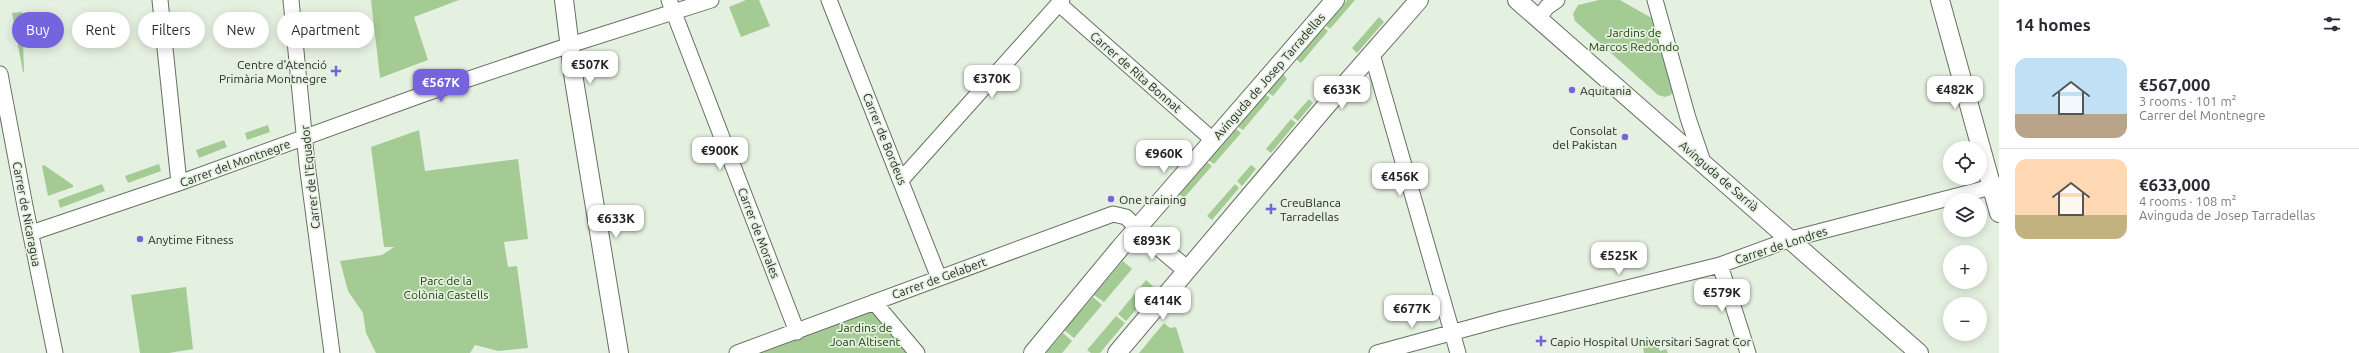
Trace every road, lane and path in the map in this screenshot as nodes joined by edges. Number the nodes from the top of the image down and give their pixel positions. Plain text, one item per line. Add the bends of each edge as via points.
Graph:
1 (160, 0) edge
2 (291, 0) edge
3 (564, 0) edge
4 (712, 0) edge
5 (829, 0) edge
6 (1335, 0) edge
7 (1419, 0) edge
8 (1517, 0) edge
9 (1557, 0) edge
10 (1655, 0) edge
11 (1940, 0) edge
12 (1061, 2) edge
13 (671, 7) edge
14 (1538, 18) junction
15 (570, 45) junction
16 (1372, 54) junction
17 (0, 74) edge
18 (304, 138) junction
19 (1214, 141) junction
20 (1703, 162) junction
21 (901, 180) junction
22 (179, 183) junction
23 (1996, 186) edge
24 (1999, 213) edge
25 (1137, 228) junction
26 (31, 233) junction
27 (1791, 239) junction
28 (1720, 265) junction
29 (1187, 270) junction
30 (939, 278) junction
31 (874, 302) junction
32 (797, 332) junction
33 (1453, 332) junction
34 (55, 353) edge
35 (332, 353) edge
36 (619, 353) edge
37 (738, 353) edge
38 (917, 353) edge
39 (1033, 353) edge
40 (1117, 353) edge
41 (1377, 353) edge
42 (1458, 353) edge
43 (1748, 353) edge
44 (1919, 353) edge

1 - 22 street
2 - 18 street, Carrer de l'Equador
3 - 15 main road
4 - 13 street, Carrer del Montnegre
5 - 21 street, Carrer de Bordeus
6 - 19 main road, Avinguda de Josep Tarradellas
7 - 16 main road
8 - 14 main road, Avinguda de Sarrià
9 - 14 street
10 - 20 street
11 - 23 main road
12 - 19 street, Carrer de Rita Bonnat
12 - 21 street
13 - 15 street, Carrer del Montnegre
13 - 32 street, Carrer de Morales
14 - 20 main road, Avinguda de Sarrià
15 - 18 street, Carrer del Montnegre
15 - 36 main road
16 - 29 main road
16 - 33 street
17 - 26 street, Carrer de Nicaragua
18 - 22 street, Carrer del Montnegre
18 - 35 street, Carrer de l'Equador
19 - 25 main road, Avinguda de Josep Tarradellas
20 - 27 main road, Avinguda de Sarrià
21 - 30 street, Carrer de Bordeus
22 - 26 street, Carrer del Montnegre
23 - 24 main road
23 - 27 street, Carrer de Londres
25 - 29 main road
25 - 30 street, Carrer de Gelabert via 1126,217 1113,214
25 - 39 main road, Avinguda de Josep Tarradellas
26 - 34 street, Carrer de Nicaragua
27 - 28 street, Carrer de Londres
27 - 44 main road, Avinguda de Sarrià
28 - 33 street, Carrer de Londres
28 - 43 street
29 - 40 main road
30 - 31 street, Carrer de Gelabert
31 - 32 street, Carrer de Gelabert
31 - 38 street
32 - 37 street, Carrer de Gelabert
33 - 41 street, Carrer de Londres
33 - 42 street

